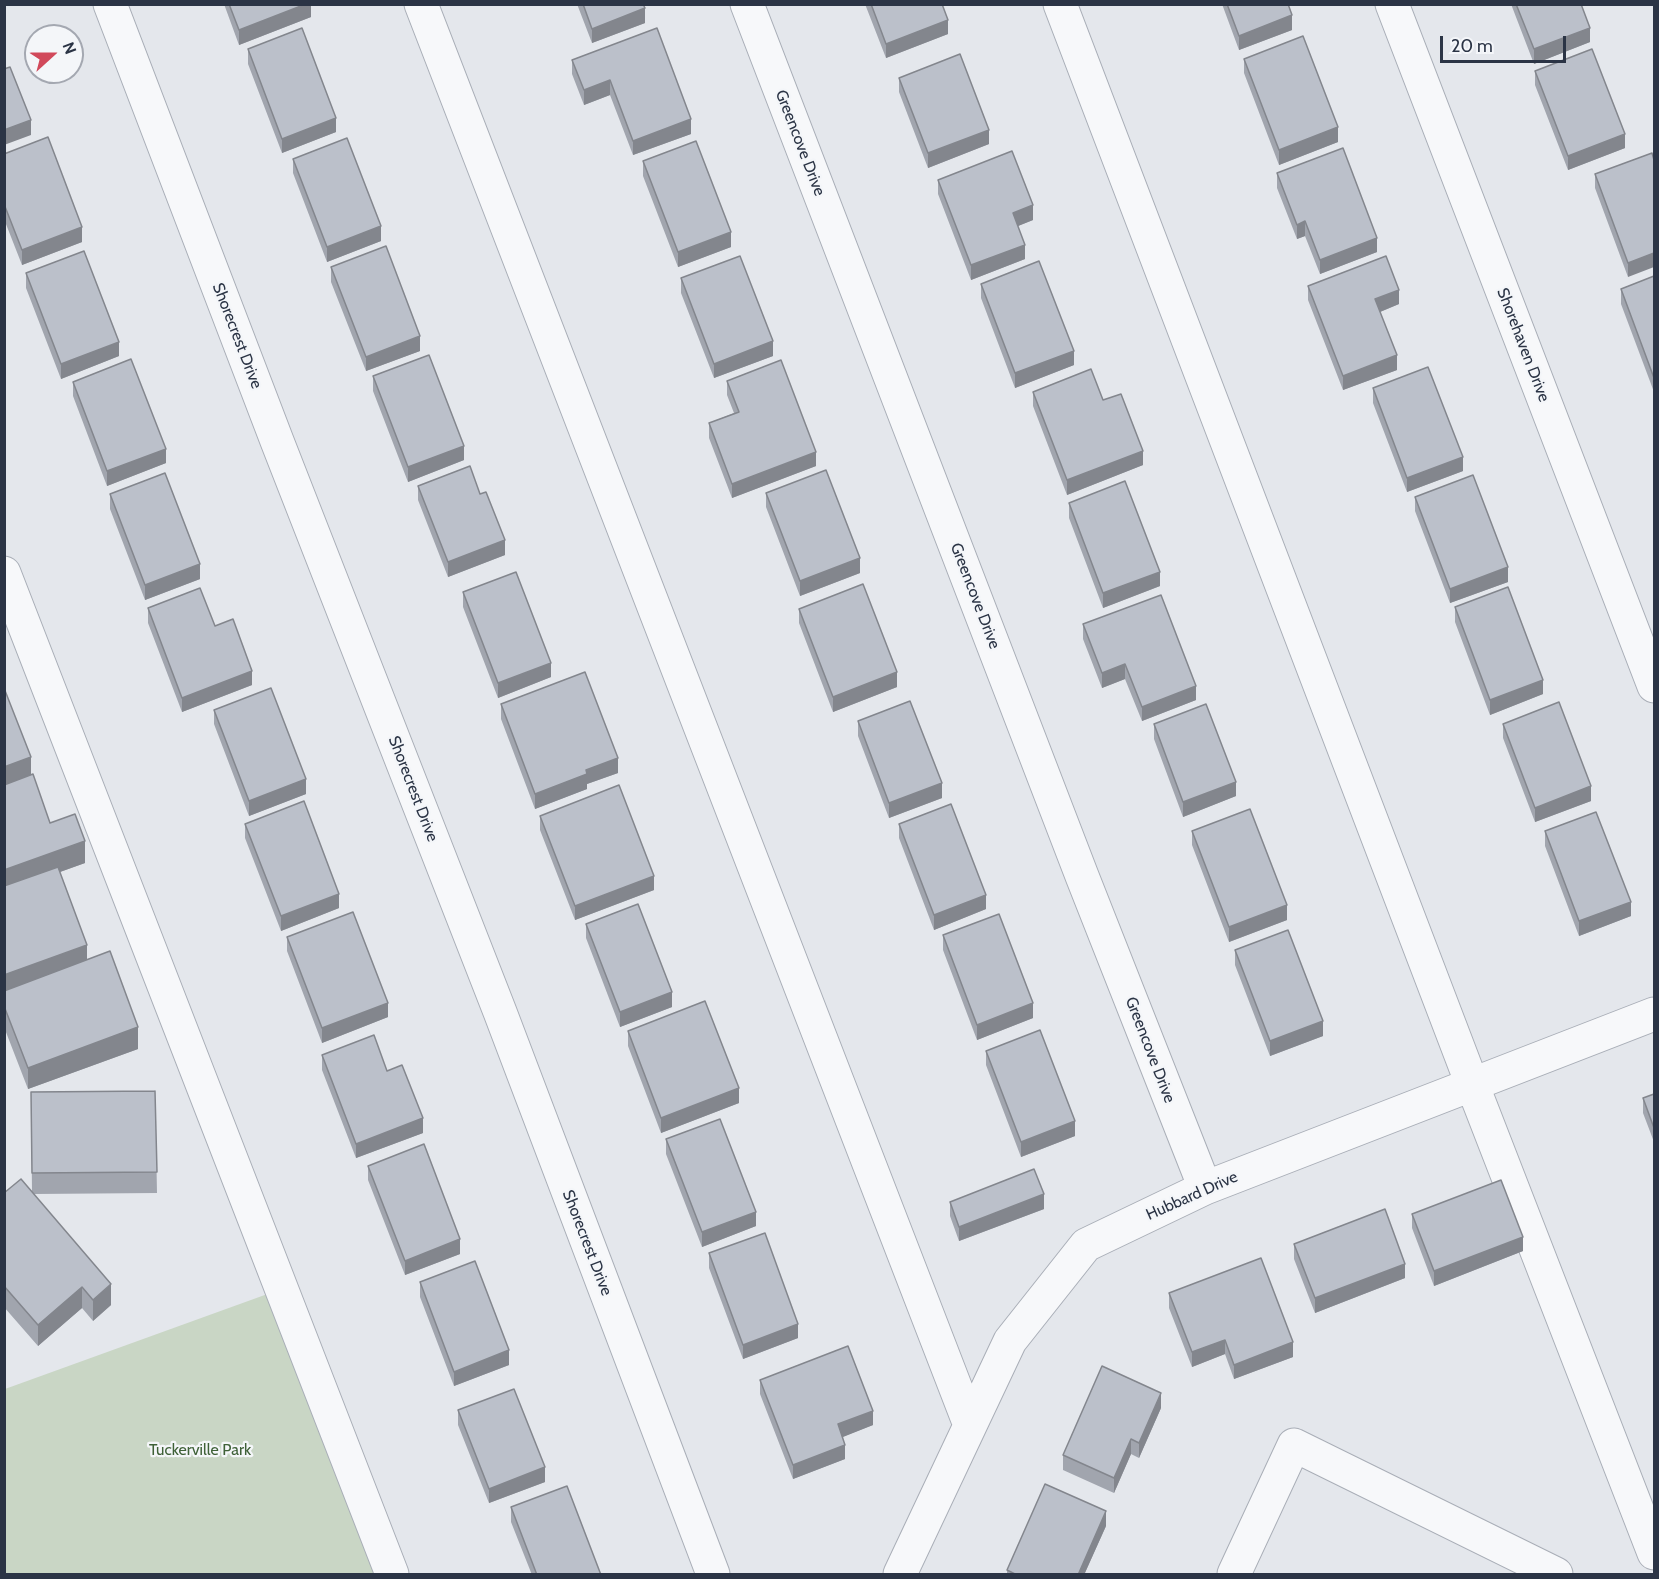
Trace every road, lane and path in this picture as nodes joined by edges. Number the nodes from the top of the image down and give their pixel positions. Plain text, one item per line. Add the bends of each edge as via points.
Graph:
1 (110, 4) edge
2 (421, 4) edge
3 (747, 4) edge
4 (1060, 4) edge
5 (1392, 4) edge
6 (4, 573) edge
7 (1654, 686) edge
8 (1654, 1014) edge
9 (1472, 1084) junction
10 (1205, 1188) junction
11 (970, 1425) junction
12 (1654, 1553) edge
13 (392, 1575) edge
14 (713, 1575) edge
15 (900, 1575) edge
16 (1234, 1575) edge
17 (1556, 1575) edge

1 - 14 street, Shorecrest Drive
2 - 11 street
3 - 10 street, Greencove Drive
4 - 9 street
5 - 7 street, Shorehaven Drive
6 - 13 street
8 - 9 street, Hubbard Drive
9 - 10 street, Hubbard Drive
9 - 12 street
10 - 11 street, Hubbard Drive via 1086,1245 1010,1341
11 - 15 street, Hubbard Drive
16 - 17 street via 1294,1445

